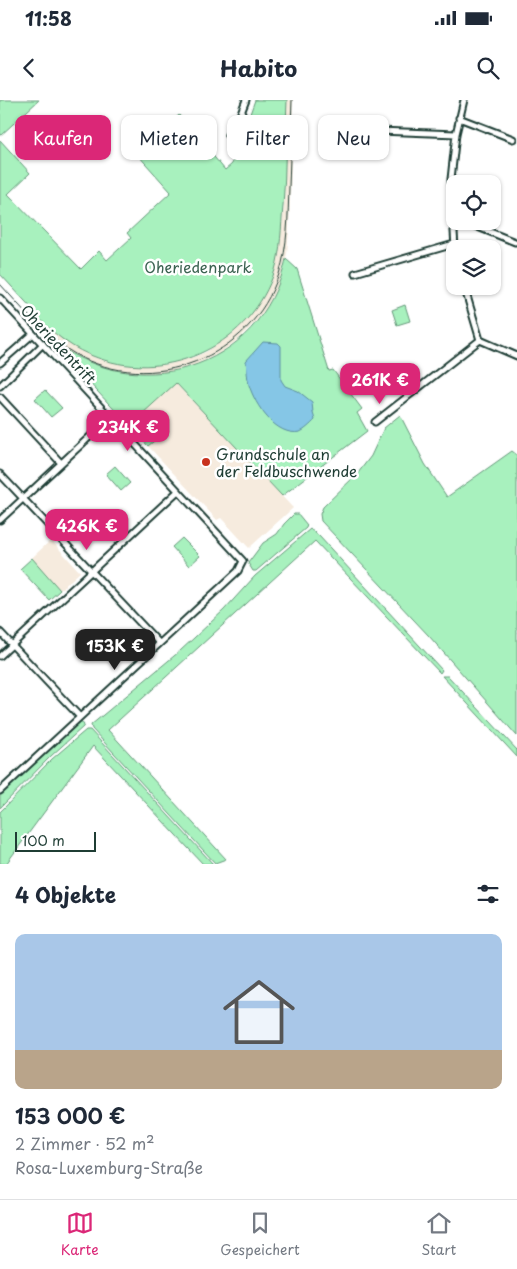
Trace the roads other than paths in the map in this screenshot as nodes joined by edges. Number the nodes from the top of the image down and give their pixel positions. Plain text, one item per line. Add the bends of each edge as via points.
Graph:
1 (246, 100) edge
2 (464, 100) edge
3 (240, 115) edge
4 (459, 118) junction
5 (389, 131) edge
6 (456, 134) junction
7 (513, 140) dead end
8 (451, 175) edge
9 (485, 230) edge
10 (515, 242) dead end
11 (446, 248) edge
12 (355, 273) dead end
13 (467, 295) edge
14 (0, 298) edge
15 (33, 334) junction
16 (480, 340) junction
17 (43, 344) junction
18 (517, 356) edge
19 (0, 363) edge
20 (0, 386) edge
21 (0, 397) edge
22 (110, 418) junction
23 (375, 422) dead end
24 (61, 463) junction
25 (0, 474) edge
26 (178, 491) junction
27 (23, 498) junction
28 (0, 520) edge
29 (92, 570) junction
30 (0, 632) edge
31 (159, 643) junction
32 (12, 645) junction
33 (0, 656) edge
34 (80, 718) junction
35 (0, 791) edge

1 - 3 street
2 - 4 street
4 - 6 street
4 - 7 street
5 - 6 street
6 - 8 street
9 - 10 street
11 - 12 street
13 - 16 street
14 - 15 street, Oheriedentrift
15 - 17 street, Oheriedentrift
15 - 19 street
16 - 18 street
16 - 23 street
17 - 20 street
17 - 22 street, Oheriedentrift
21 - 24 street
22 - 24 street
22 - 26 street, Oheriedentrift
24 - 27 street
25 - 27 street
26 - 29 street
26 - 31 street, Oheriedentrift via 243,561 238,572
27 - 28 street
27 - 29 street
29 - 31 street
29 - 32 street
30 - 32 street
31 - 34 street
32 - 33 street
32 - 34 street
34 - 35 street

